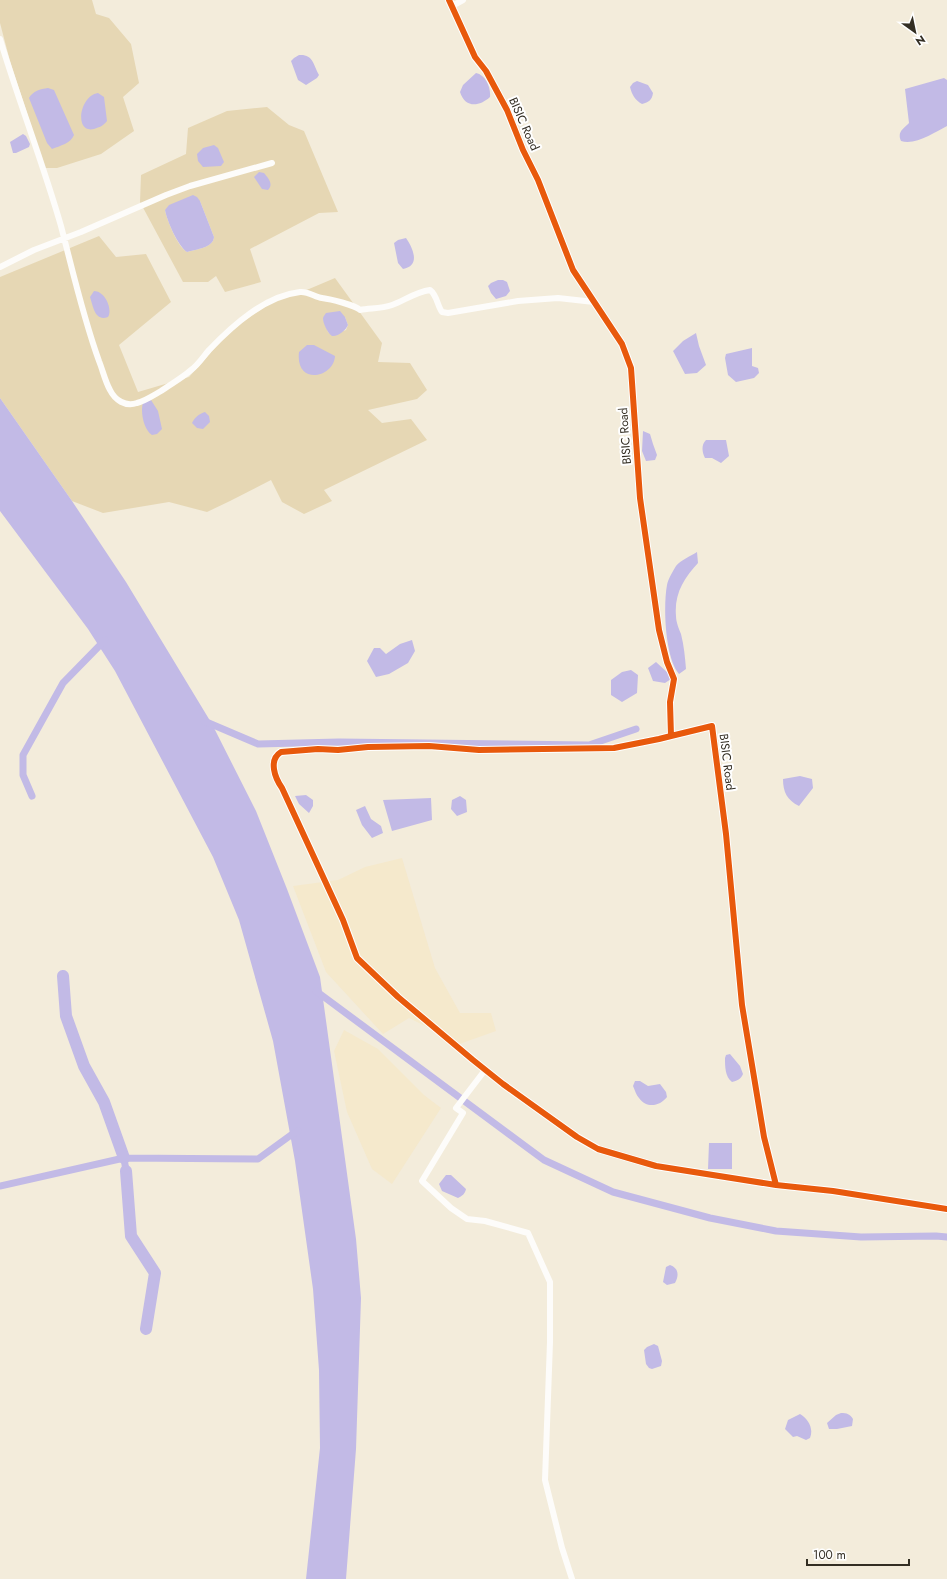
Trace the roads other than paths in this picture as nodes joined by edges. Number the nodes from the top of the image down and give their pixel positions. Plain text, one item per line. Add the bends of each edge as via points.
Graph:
1 (463, 0) edge
2 (451, 3) edge
3 (0, 39) edge
4 (272, 163) dead end
5 (64, 239) junction
6 (0, 267) edge
7 (594, 302) junction
8 (671, 736) junction
9 (485, 1070) junction
10 (776, 1185) junction
11 (947, 1209) edge
12 (572, 1579) edge

1 - 2 street
2 - 7 street, BISIC Road via 475,56 486,71 506,110 538,180 573,270
3 - 5 street
4 - 5 street via 166,194
5 - 6 street
5 - 7 street via 82,311 110,389 115,398 126,404 137,404 153,396 193,369 221,338 245,317 276,298 302,291 356,306 360,310 378,309 430,290 434,292 442,312 448,313 518,301 558,298
7 - 8 street, BISIC Road via 622,344 631,368 640,498 659,630 674,679 670,702
8 - 9 street via 614,748 479,750 429,746 368,747 281,752 276,755 274,767 277,781 321,870 357,958 398,997
8 - 10 street, BISIC Road via 712,726 742,1004 764,1137
9 - 10 street via 598,1149 656,1166
9 - 12 street via 456,1108 463,1113 422,1181 467,1219 485,1221 528,1233 550,1282 545,1480
10 - 11 street

